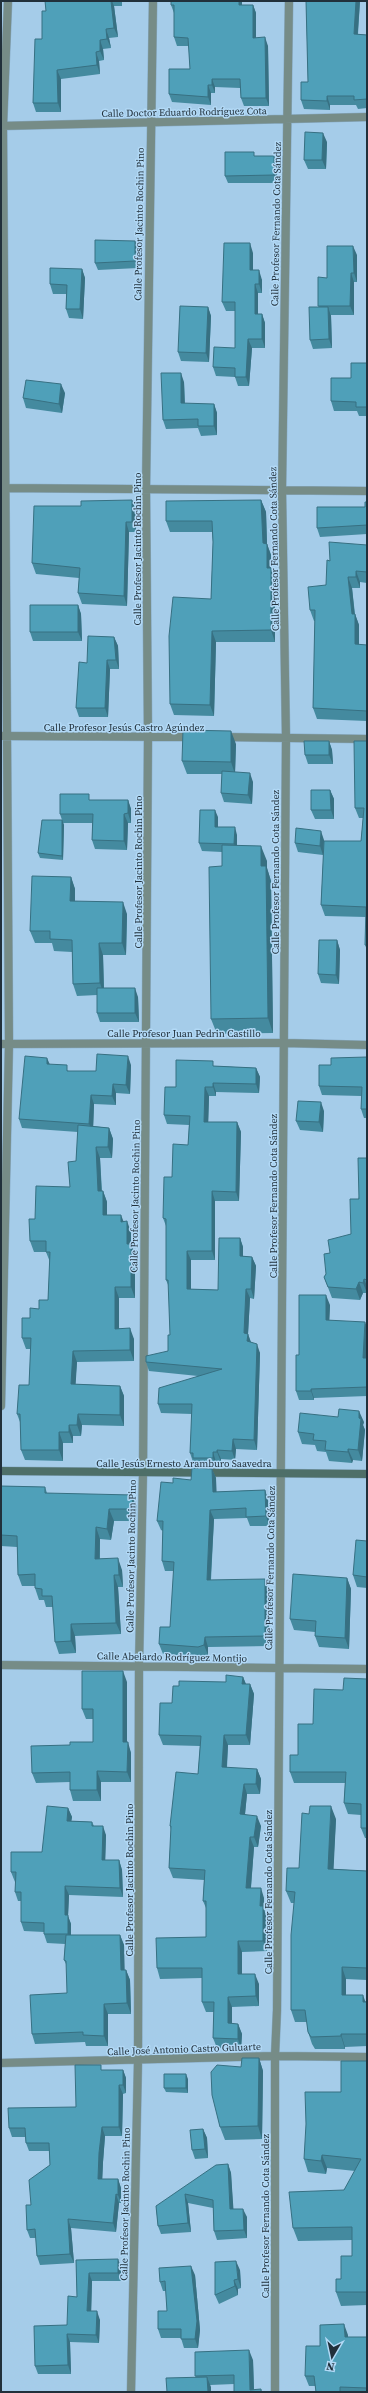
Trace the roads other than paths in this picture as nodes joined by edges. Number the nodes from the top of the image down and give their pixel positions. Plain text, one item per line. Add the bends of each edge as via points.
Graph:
1 (8, 1) edge
2 (153, 1) edge
3 (289, 1) edge
4 (367, 117) edge
5 (287, 120) junction
6 (150, 123) junction
7 (2, 126) edge
8 (4, 488) edge
9 (146, 489) junction
10 (282, 490) junction
11 (367, 491) edge
12 (4, 736) edge
13 (148, 737) junction
14 (202, 737) edge
15 (217, 737) edge
16 (286, 738) junction
17 (367, 739) edge
18 (284, 1043) junction
19 (5, 1044) edge
20 (147, 1044) junction
21 (367, 1045) edge
22 (1, 1406) edge
23 (1, 1472) edge
24 (143, 1473) junction
25 (281, 1474) junction
26 (367, 1474) edge
27 (1, 1664) edge
28 (139, 1666) junction
29 (279, 1668) junction
30 (367, 1669) edge
31 (275, 2056) junction
32 (367, 2057) edge
33 (138, 2061) junction
34 (1, 2063) edge
35 (132, 2392) edge
36 (275, 2392) edge

1 - 7 street
2 - 6 street, Calle Profesor Jacinto Rochin Pino
3 - 5 street, Calle Profesor Fernando Cota Sández
4 - 5 street, Calle Doctor Eduardo Rodríguez Cota
5 - 6 street, Calle Doctor Eduardo Rodríguez Cota
5 - 10 street, Calle Profesor Fernando Cota Sández
6 - 7 street, Calle Doctor Eduardo Rodríguez Cota
6 - 9 street, Calle Profesor Jacinto Rochin Pino
7 - 8 street
8 - 9 street
8 - 12 street
9 - 10 street
9 - 13 street, Calle Profesor Jacinto Rochin Pino
10 - 11 street
10 - 16 street, Calle Profesor Fernando Cota Sández
12 - 13 street, Calle Profesor Jesús Castro Agúndez
12 - 19 street
13 - 14 street, Calle Profesor Jesús Castro Agúndez
13 - 20 street, Calle Profesor Jacinto Rochin Pino
15 - 16 street, Calle Profesor Jesús Castro Agúndez
16 - 17 street, Calle Profesor Jesús Castro Agúndez
16 - 18 street, Calle Profesor Fernando Cota Sández
18 - 20 street, Calle Profesor Juan Pedrin Castillo
18 - 21 street, Calle Profesor Juan Pedrin Castillo
18 - 25 street, Calle Profesor Fernando Cota Sández
19 - 20 street, Calle Profesor Juan Pedrin Castillo
19 - 22 street
20 - 24 street, Calle Profesor Jacinto Rochin Pino
23 - 24 street, Calle Jesús Ernesto Aramburo Saavedra
24 - 25 street, Calle Jesús Ernesto Aramburo Saavedra
24 - 28 street, Calle Profesor Jacinto Rochin Pino
25 - 26 street, Calle Jesús Ernesto Aramburo Saavedra
25 - 29 street, Calle Profesor Fernando Cota Sández
27 - 28 street, Calle Abelardo Rodríguez Montijo
28 - 29 street, Calle Abelardo Rodríguez Montijo
28 - 33 street, Calle Profesor Jacinto Rochin Pino
29 - 30 street, Calle Abelardo Rodríguez Montijo
29 - 31 street, Calle Profesor Fernando Cota Sández via 278,2002
31 - 32 street, Calle José Antonio Castro Guluarte
31 - 33 street, Calle José Antonio Castro Guluarte
31 - 36 street, Calle Profesor Fernando Cota Sández
33 - 34 street, Calle José Antonio Castro Guluarte
33 - 35 street, Calle Profesor Jacinto Rochin Pino

